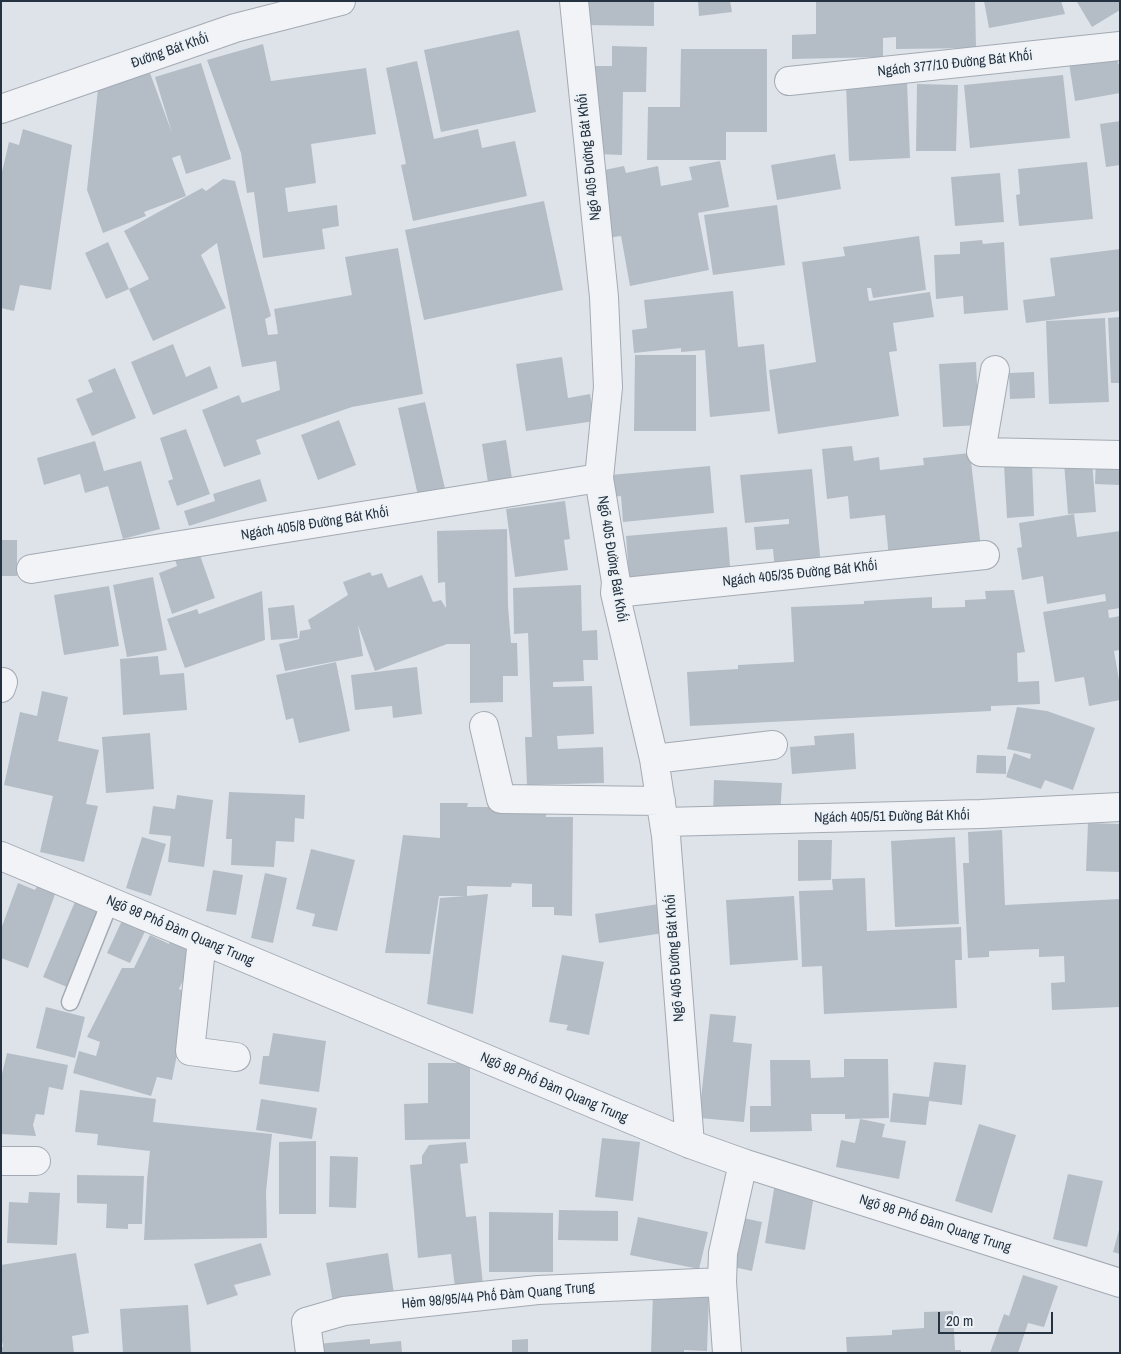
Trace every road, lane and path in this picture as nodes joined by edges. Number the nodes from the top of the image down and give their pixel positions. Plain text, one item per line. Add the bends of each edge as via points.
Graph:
1 (341, 1) edge
2 (574, 1) edge
3 (1120, 46) edge
4 (790, 81) dead end
5 (1, 109) edge
6 (995, 370) dead end
7 (1120, 455) edge
8 (599, 478) junction
9 (985, 555) dead end
10 (31, 569) dead end
11 (615, 593) junction
12 (484, 726) dead end
13 (773, 745) dead end
14 (654, 759) junction
15 (1120, 807) edge
16 (662, 812) junction
17 (1, 856) edge
18 (110, 902) junction
19 (202, 940) junction
20 (70, 1002) dead end
21 (236, 1057) dead end
22 (690, 1144) junction
23 (1, 1161) edge
24 (36, 1161) dead end
25 (743, 1163) junction
26 (722, 1282) junction
27 (1120, 1283) edge
28 (310, 1353) edge
29 (727, 1353) edge

1 - 5 street, Đường Bát Khối via 235,28
2 - 8 street, Ngõ 405 Đường Bát Khối via 604,296 608,387
3 - 4 street, Ngách 377/10 Đường Bát Khối
6 - 7 street via 981,452
8 - 10 street, Ngách 405/8 Đường Bát Khối
8 - 11 street, Ngõ 405 Đường Bát Khối via 616,582
9 - 11 street, Ngách 405/35 Đường Bát Khối
11 - 14 street, Ngõ 405 Đường Bát Khối
12 - 16 street, Ngách 405/51 Đường Bát Khối via 501,799
13 - 14 street
14 - 16 street, Ngõ 405 Đường Bát Khối
15 - 16 street, Ngách 405/51 Đường Bát Khối via 981,814
16 - 22 street, Ngõ 405 Đường Bát Khối
17 - 18 street, Ngõ 98 Phố Đàm Quang Trung
18 - 19 street, Ngõ 98 Phố Đàm Quang Trung
18 - 20 lane
19 - 21 street via 190,1051
19 - 22 street, Ngõ 98 Phố Đàm Quang Trung
22 - 25 street, Ngõ 98 Phố Đàm Quang Trung
23 - 24 street
25 - 26 street via 723,1253
25 - 27 street, Ngõ 98 Phố Đàm Quang Trung
26 - 28 street, Hẻm 98/95/44 Phố Đàm Quang Trung via 538,1290 344,1311 306,1322
26 - 29 street

